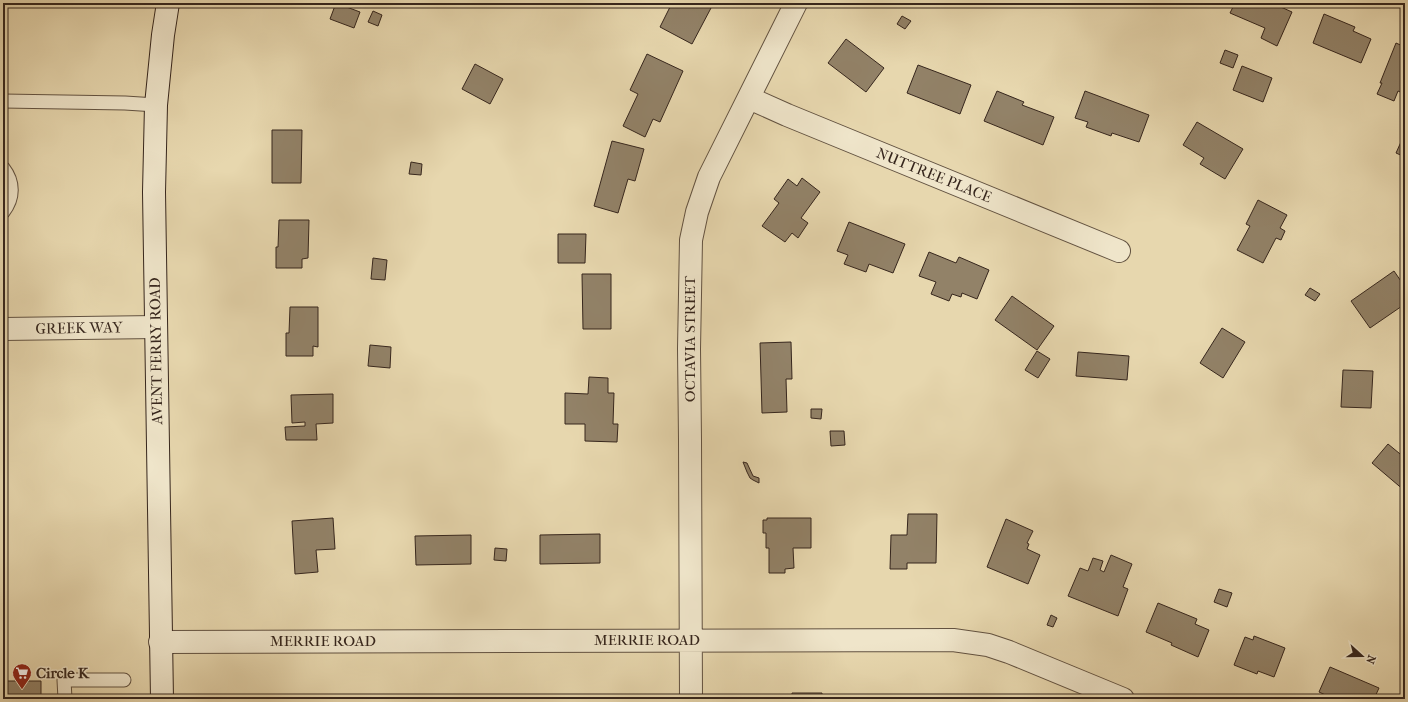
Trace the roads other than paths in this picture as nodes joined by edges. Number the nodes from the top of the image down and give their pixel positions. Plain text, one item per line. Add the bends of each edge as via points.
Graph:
1 (168, 3) edge
2 (796, 3) edge
3 (749, 98) junction
4 (3, 101) edge
5 (156, 105) junction
6 (3, 168) edge
7 (3, 212) edge
8 (1119, 251) dead end
9 (156, 327) junction
10 (3, 329) edge
11 (691, 640) junction
12 (160, 642) junction
13 (124, 680) dead end
14 (65, 699) edge
15 (162, 699) edge
16 (691, 699) edge
17 (1123, 699) edge

1 - 5 street, AVENT FERRY ROAD
2 - 3 street, OCTAVIA STREET
3 - 8 street, NUTTREE PLACE
3 - 11 street, OCTAVIA STREET via 709,177 691,240 688,349
4 - 5 lane
5 - 9 street, AVENT FERRY ROAD
6 - 7 lane via 12,184 12,195
9 - 10 street, GREEK WAY
9 - 12 street, AVENT FERRY ROAD
11 - 12 street, MERRIE ROAD
11 - 16 street, OCTAVIA STREET
11 - 17 street, MERRIE ROAD via 953,640 988,645 1009,652
12 - 15 street, AVENT FERRY ROAD
13 - 14 lane via 64,680

